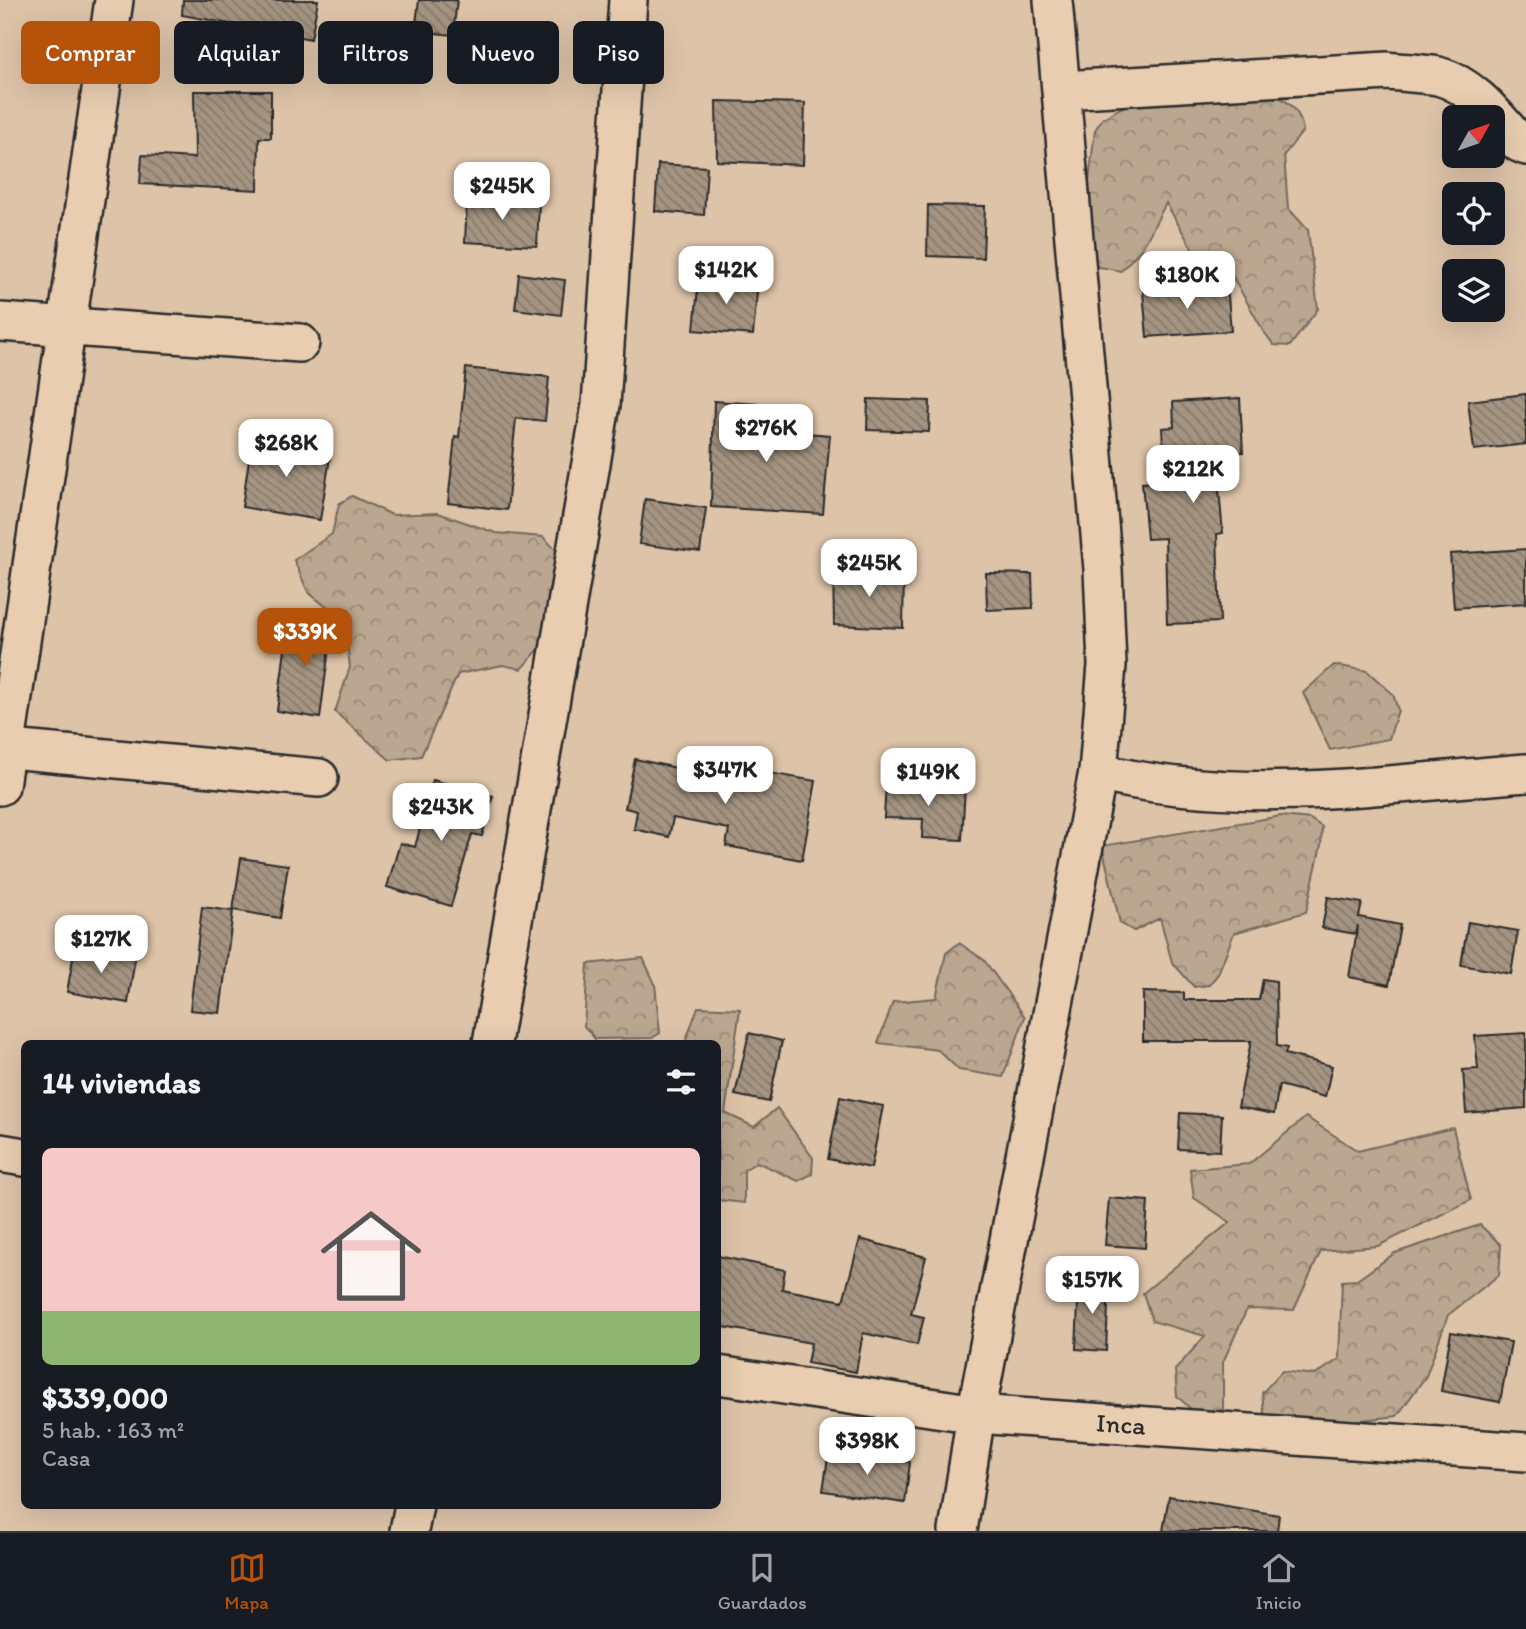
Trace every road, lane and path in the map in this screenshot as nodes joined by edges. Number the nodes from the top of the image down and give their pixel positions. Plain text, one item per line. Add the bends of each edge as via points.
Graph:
1 (114, 0) edge
2 (628, 0) edge
3 (1053, 0) edge
4 (1062, 90) junction
5 (1526, 146) edge
6 (0, 321) edge
7 (66, 326) junction
8 (300, 343) dead end
9 (3, 748) edge
10 (1098, 772) junction
11 (1526, 773) edge
12 (320, 778) dead end
13 (0, 786) edge
14 (493, 1040) edge
15 (0, 1153) edge
16 (21, 1156) edge
17 (721, 1375) edge
18 (976, 1414) junction
19 (1526, 1452) edge
20 (413, 1509) edge
21 (410, 1531) edge
22 (958, 1531) edge

1 - 7 street
2 - 14 street via 601,405
3 - 4 street
4 - 5 street via 1388,71 1427,75 1464,88
4 - 10 street via 1103,569 1107,665
6 - 7 street
7 - 8 street
7 - 9 street
9 - 12 street
9 - 13 street
10 - 11 street via 1140,783 1259,790
10 - 18 street
15 - 16 street
17 - 18 street, Inca
18 - 19 street, Inca
18 - 22 street
20 - 21 street

